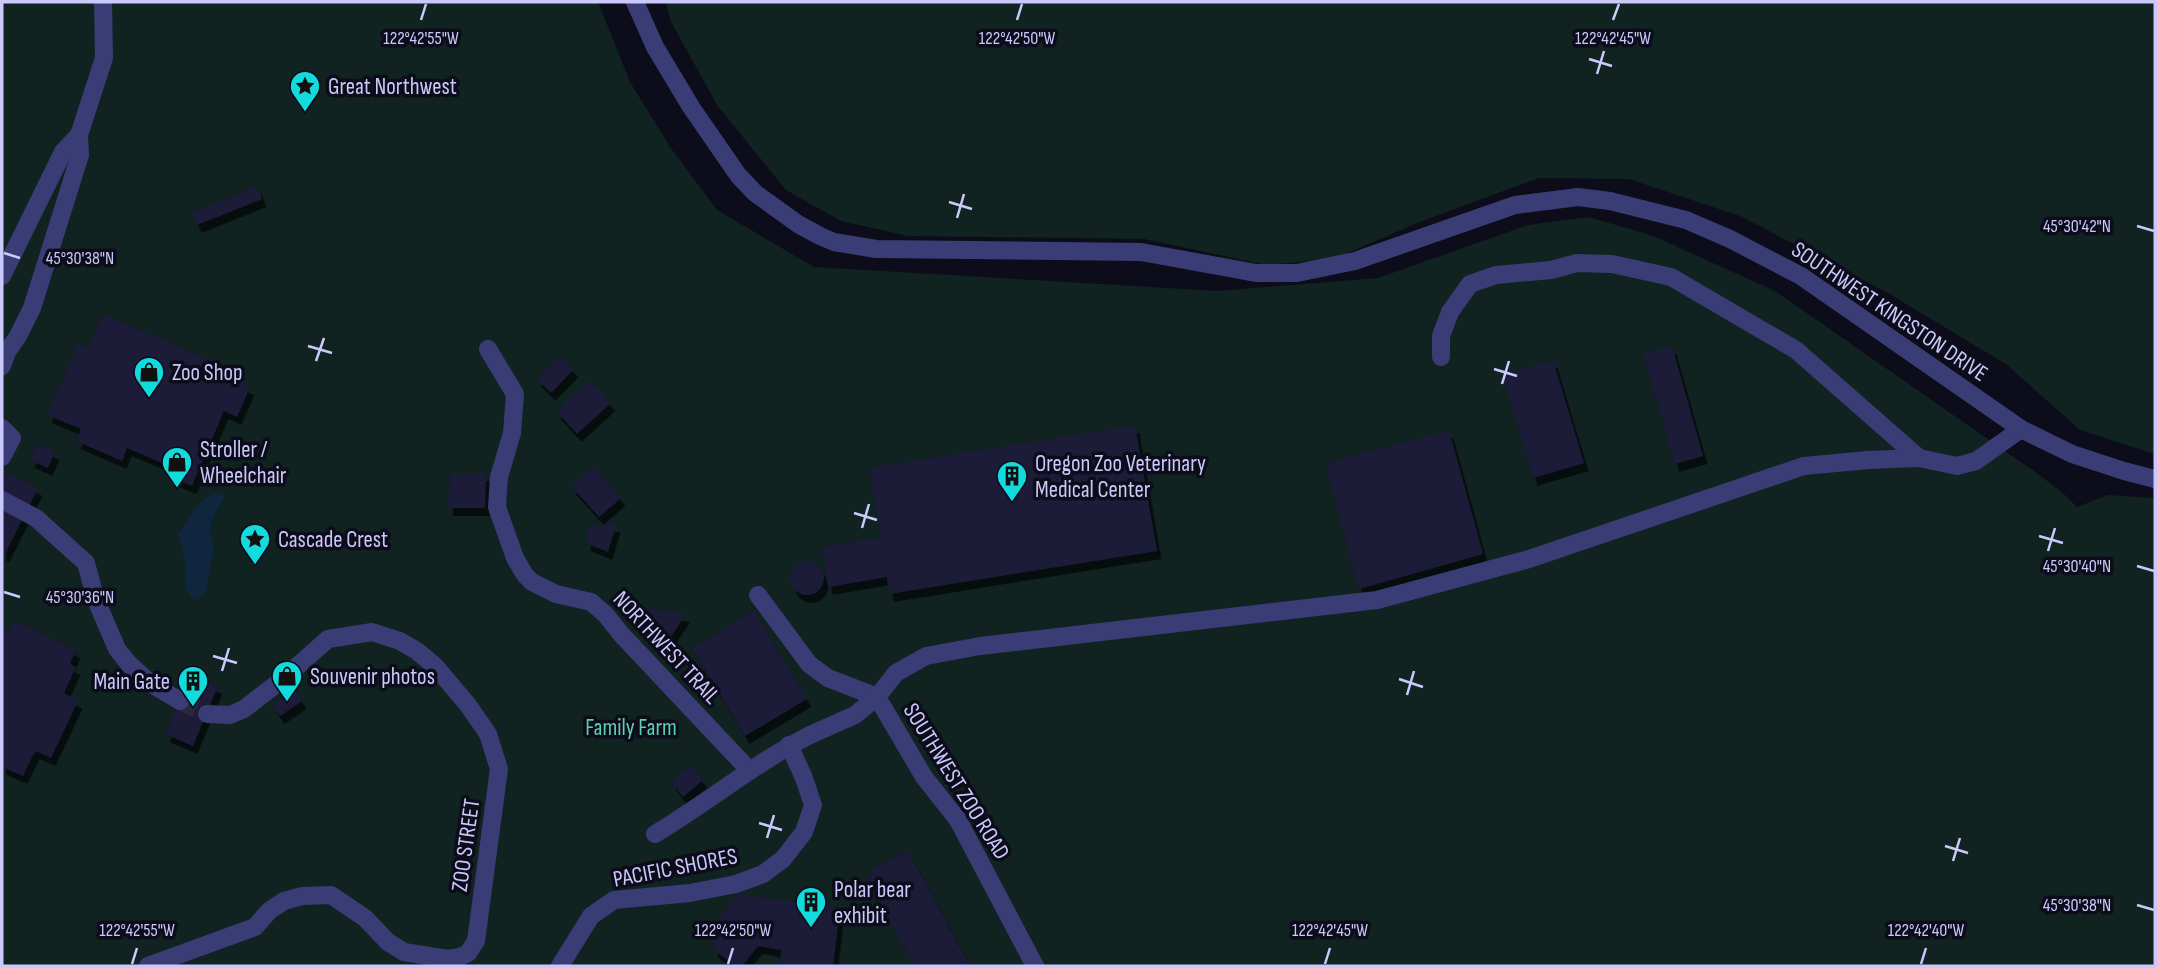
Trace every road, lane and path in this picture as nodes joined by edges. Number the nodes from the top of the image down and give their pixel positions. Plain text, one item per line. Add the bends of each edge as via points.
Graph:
1 (103, 2) edge
2 (635, 2) edge
3 (79, 135) junction
4 (2, 276) edge
5 (488, 349) dead end
6 (4, 355) edge
7 (1441, 357) dead end
8 (2, 428) edge
9 (2021, 429) junction
10 (2, 457) edge
11 (1920, 458) junction
12 (2155, 479) edge
13 (2, 500) edge
14 (758, 595) dead end
15 (877, 696) junction
16 (180, 701) tunnel mouth
17 (207, 714) tunnel mouth
18 (789, 745) junction
19 (750, 771) junction
20 (654, 834) dead end
21 (148, 966) edge
22 (559, 966) edge
23 (1035, 966) edge

1 - 3 street via 104,58
2 - 9 street, SOUTHWEST KINGSTON DRIVE via 691,107 738,175 775,208 834,242 876,249 1141,251 1256,272 1297,273 1355,261 1515,205 1578,197 1610,201 1686,220 1801,276
3 - 4 street via 64,152
3 - 6 street via 80,155 32,308
5 - 19 street, NORTHWEST TRAIL via 515,394 497,507 525,575 556,594 591,602 605,614
7 - 11 street via 1441,337 1450,312 1471,284 1496,275 1577,263 1612,264 1671,277 1796,350
8 - 10 street via 12,438
9 - 11 street via 1976,461 1957,466
9 - 12 street, SOUTHWEST KINGSTON DRIVE via 2072,454
11 - 15 street via 1804,466 1529,559 1377,600 926,656 896,673
13 - 16 street via 36,518 86,563 117,649 150,683
14 - 15 street via 809,664 828,678
15 - 18 street via 855,715
15 - 23 street, SOUTHWEST ZOO ROAD via 924,777 958,820
17 - 21 street, ZOO STREET via 230,715 244,709 328,639 372,632 417,650 488,734 499,769 476,940 460,957 404,953 331,895 302,896 284,901 254,927
18 - 19 street
18 - 22 street, PACIFIC SHORES via 813,805 804,832 783,859 763,874 736,884 614,900 591,916
19 - 20 street

